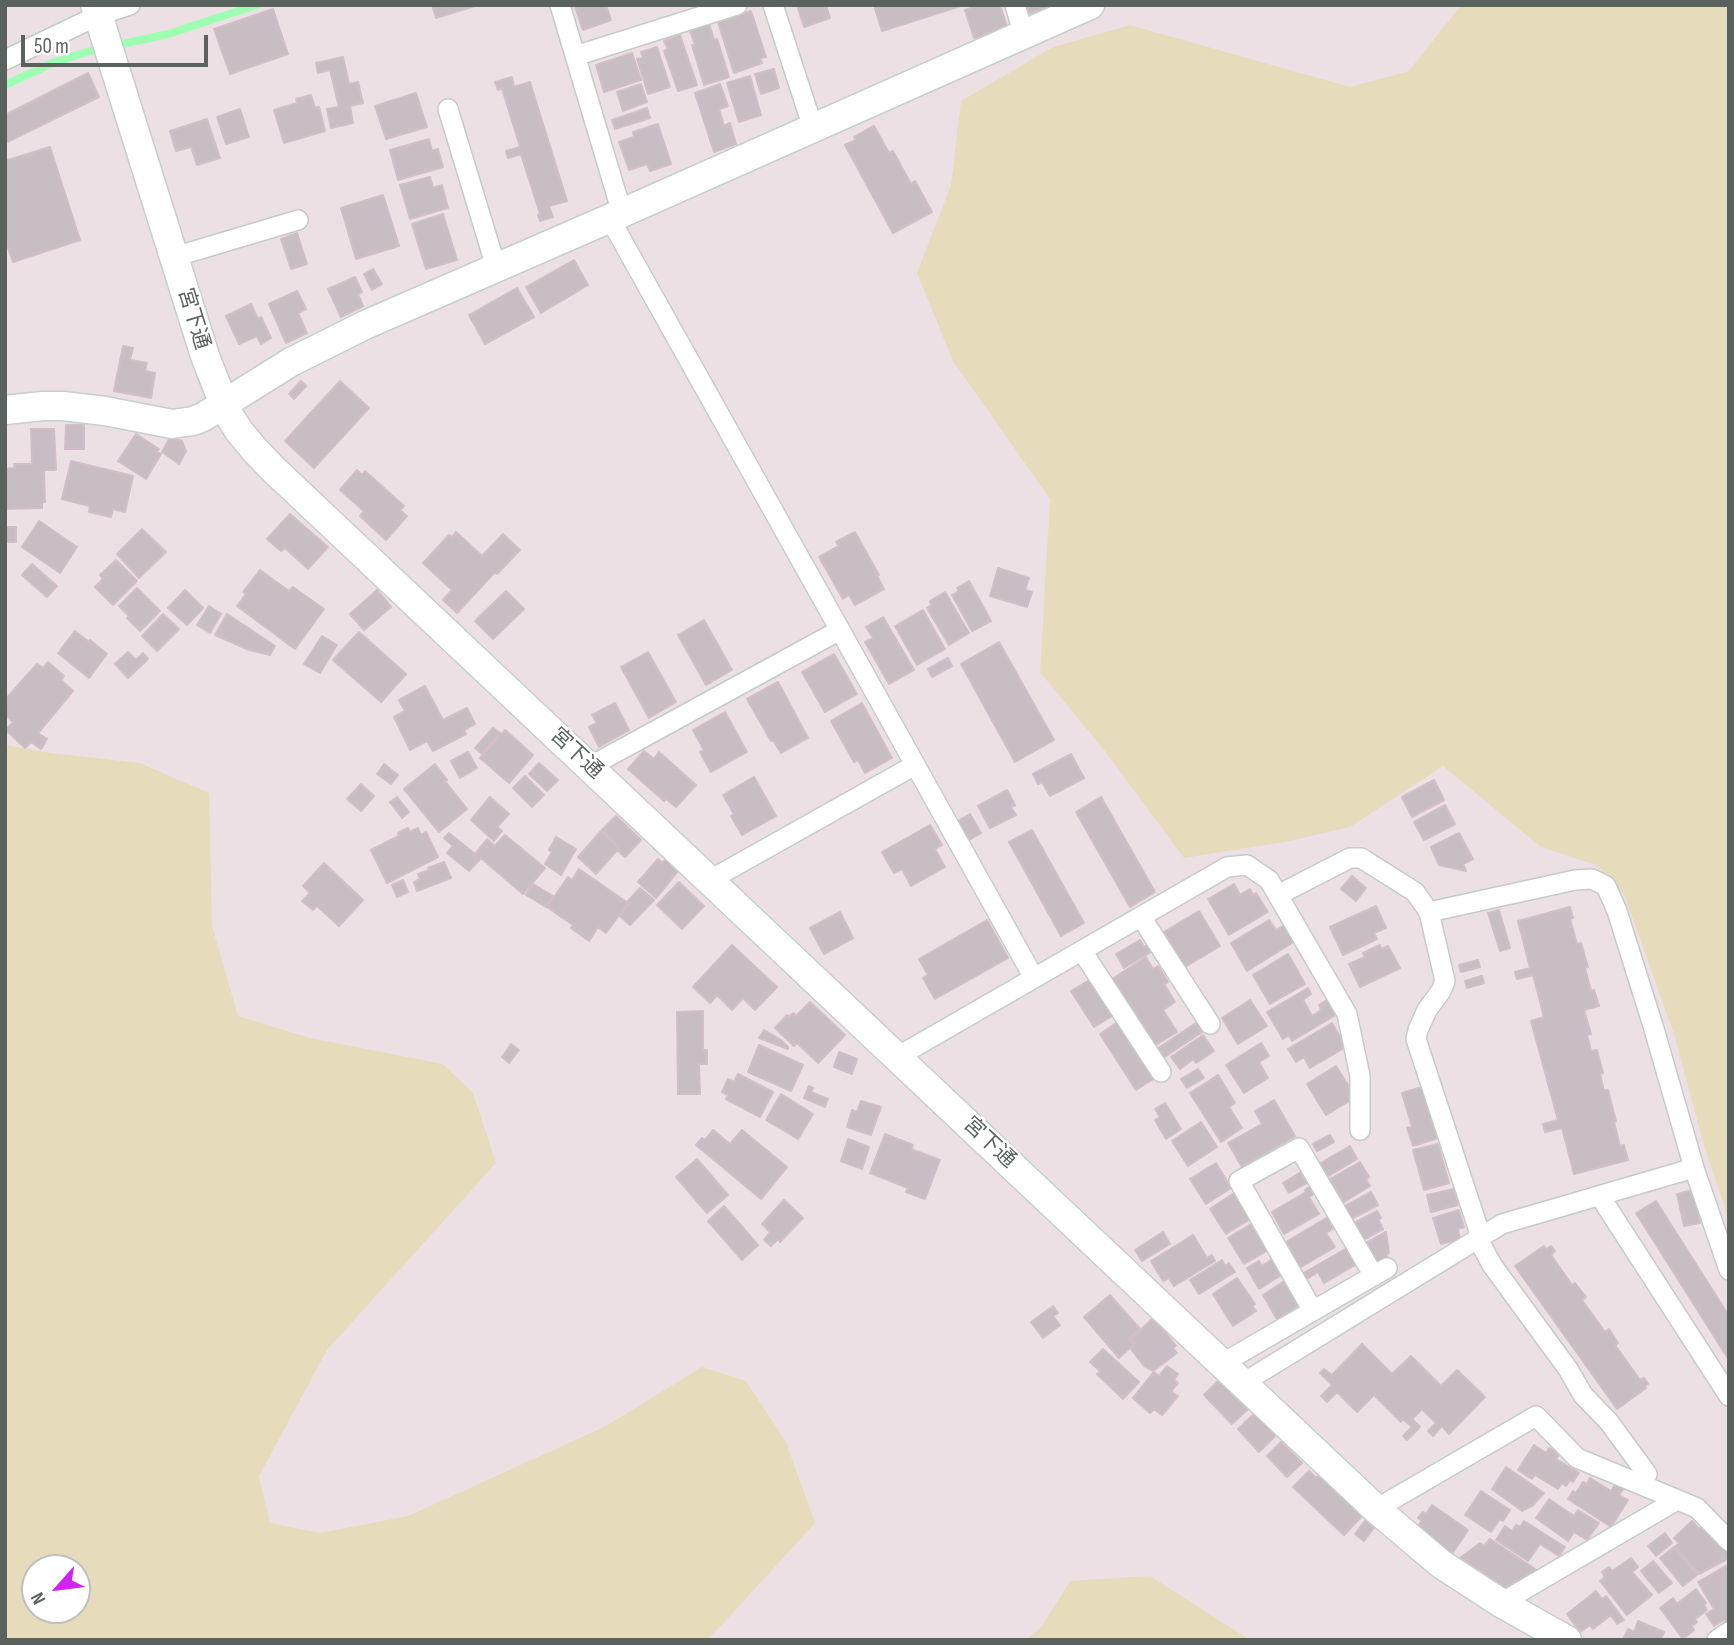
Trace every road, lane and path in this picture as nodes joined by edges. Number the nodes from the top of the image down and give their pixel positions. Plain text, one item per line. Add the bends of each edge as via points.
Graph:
1 (130, 5) edge
2 (560, 5) edge
3 (737, 5) edge
4 (773, 5) edge
5 (1015, 5) edge
6 (1090, 5) edge
7 (99, 17) edge
8 (1024, 35) junction
9 (575, 56) junction
10 (5, 60) edge
11 (448, 109) dead end
12 (813, 128) junction
13 (616, 216) junction
14 (298, 220) dead end
15 (174, 257) junction
16 (496, 267) junction
17 (223, 403) junction
18 (5, 410) edge
19 (840, 630) junction
20 (915, 765) junction
21 (589, 767) junction
22 (710, 880) junction
23 (1278, 895) junction
24 (1429, 912) junction
25 (1141, 917) junction
26 (1082, 951) junction
27 (1034, 978) junction
28 (1210, 1024) dead end
29 (897, 1057) junction
30 (1161, 1072) dead end
31 (1360, 1130) dead end
32 (1694, 1168) junction
33 (1605, 1204) dead end
34 (1480, 1238) junction
35 (1729, 1270) edge
36 (1313, 1311) junction
37 (1223, 1363) junction
38 (1243, 1383) junction
39 (1729, 1396) edge
40 (1647, 1474) dead end
41 (1677, 1500) junction
42 (1376, 1509) junction
43 (1729, 1541) edge
44 (1502, 1603) junction
45 (1729, 1632) edge
46 (1567, 1640) edge
47 (1717, 1640) edge

1 - 7 street
2 - 9 street
3 - 9 street
4 - 12 street
5 - 8 street
6 - 8 street
7 - 10 street
7 - 15 street, 宮下通
8 - 12 street
9 - 13 street
11 - 16 street
12 - 13 street
13 - 16 street
13 - 19 street
14 - 15 street
15 - 17 street, 宮下通
16 - 17 street via 324,345
17 - 18 street via 203,417 172,424 63,406
17 - 21 street, 宮下通 via 272,468
19 - 20 street
19 - 21 street
20 - 22 street
20 - 27 street
21 - 22 street, 宮下通
22 - 29 street, 宮下通
23 - 24 street via 1350,858 1361,858 1415,892
23 - 25 street via 1263,875 1247,864 1237,865
23 - 31 street via 1347,1014 1360,1076
24 - 32 street via 1575,880 1592,879 1606,886
24 - 34 street via 1445,981 1416,1039
25 - 26 street
25 - 28 street
26 - 27 street
26 - 30 street
27 - 29 street
29 - 37 street, 宮下通
32 - 34 street via 1502,1224
32 - 35 street
33 - 39 street
34 - 38 street
34 - 40 street via 1492,1265 1583,1395
36 - 36 street via 1239,1181 1299,1148 1381,1272
36 - 37 street
37 - 38 street, 宮下通
38 - 42 street, 宮下通
41 - 42 street via 1577,1458 1536,1416
41 - 43 street via 1697,1508
41 - 44 street
42 - 44 street, 宮下通 via 1441,1563
44 - 46 street, 宮下通
45 - 47 street

